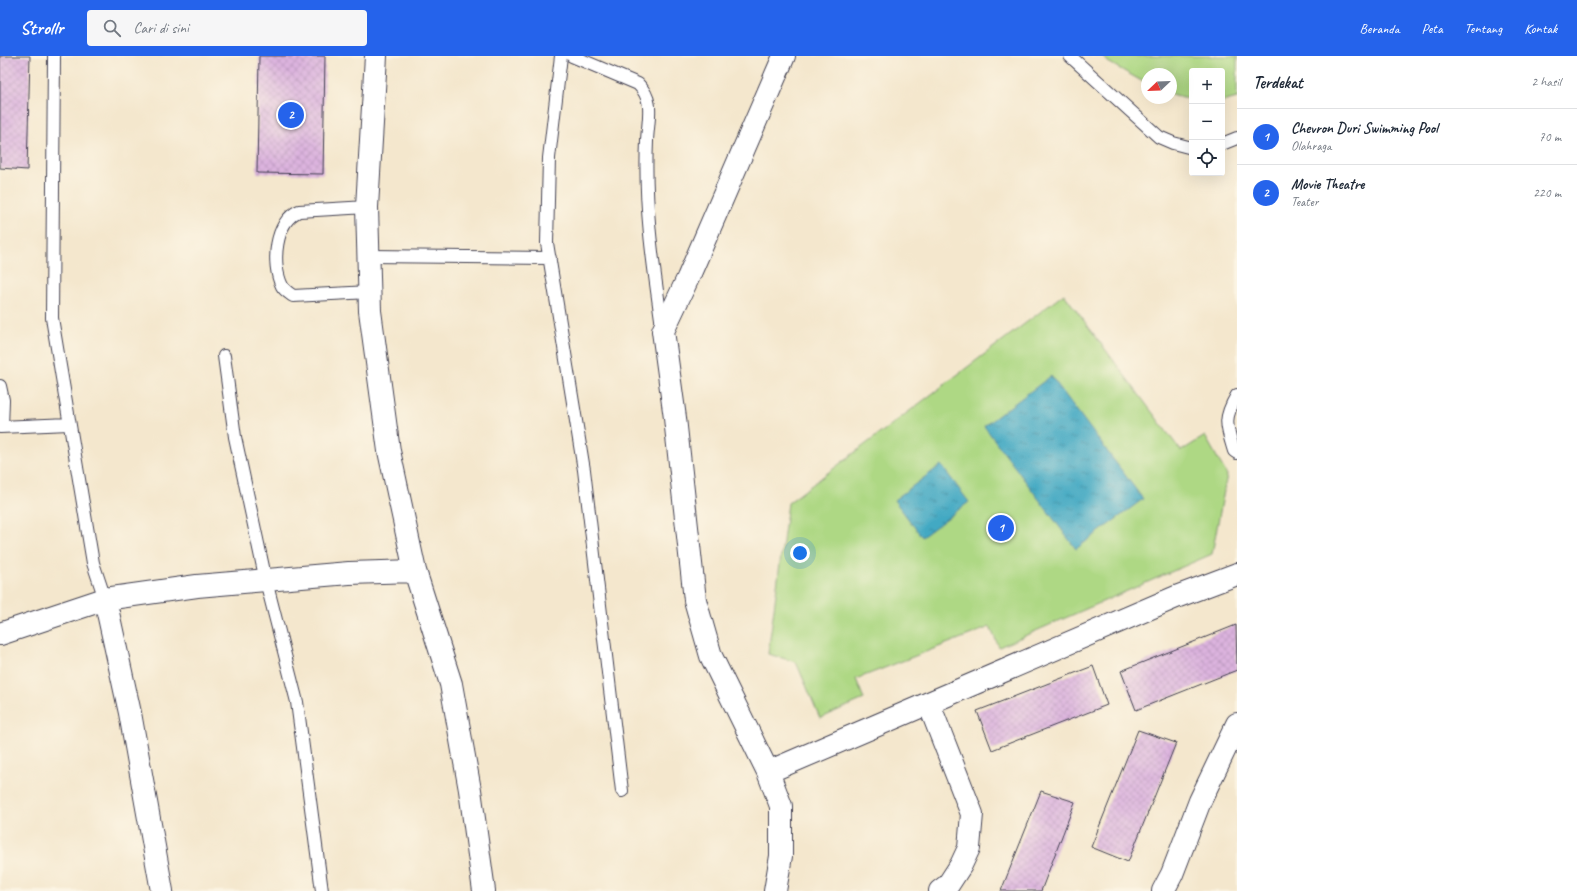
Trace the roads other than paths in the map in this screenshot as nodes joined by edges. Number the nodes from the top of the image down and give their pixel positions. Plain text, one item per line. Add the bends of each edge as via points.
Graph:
1 (54, 56) edge
2 (376, 56) edge
3 (561, 56) edge
4 (572, 56) edge
5 (784, 56) edge
6 (1070, 56) edge
7 (1237, 138) edge
8 (1225, 143) edge
9 (1189, 147) edge
10 (367, 207) junction
11 (369, 256) junction
12 (550, 258) junction
13 (370, 292) junction
14 (663, 331) junction
15 (224, 356) dead end
16 (0, 386) edge
17 (1237, 395) edge
18 (69, 424) junction
19 (1, 427) edge
20 (1237, 453) edge
21 (415, 571) junction
22 (1237, 574) edge
23 (266, 581) junction
24 (104, 599) junction
25 (0, 634) edge
26 (929, 704) junction
27 (1237, 724) edge
28 (768, 772) junction
29 (622, 791) dead end
30 (162, 891) edge
31 (322, 891) edge
32 (484, 891) edge
33 (775, 891) edge
34 (940, 891) edge
35 (1163, 891) edge

1 - 18 lane via 52,318
2 - 10 street
3 - 12 lane via 549,158 547,243
4 - 14 lane via 638,84 646,92 650,104 645,179 647,214
5 - 14 street
6 - 9 lane via 1159,137
7 - 8 lane
10 - 11 street
10 - 13 lane via 294,213 282,226 277,247 278,274 282,287 293,296
11 - 12 lane
11 - 13 street
12 - 29 lane via 584,470
13 - 21 street via 370,311 389,451
14 - 28 street via 695,600 711,656
15 - 23 lane via 235,437
16 - 19 lane via 3,400
17 - 20 lane via 1228,411 1226,428
18 - 19 lane
18 - 24 lane via 92,563
21 - 23 street via 349,573
21 - 32 street via 452,684
22 - 26 street via 1176,597
23 - 24 street via 197,586
23 - 31 lane via 297,702
24 - 25 street
24 - 30 street via 130,713
26 - 28 street
26 - 34 street via 972,814 969,848 948,885
27 - 35 street via 1200,801
28 - 33 street via 781,806 781,856

